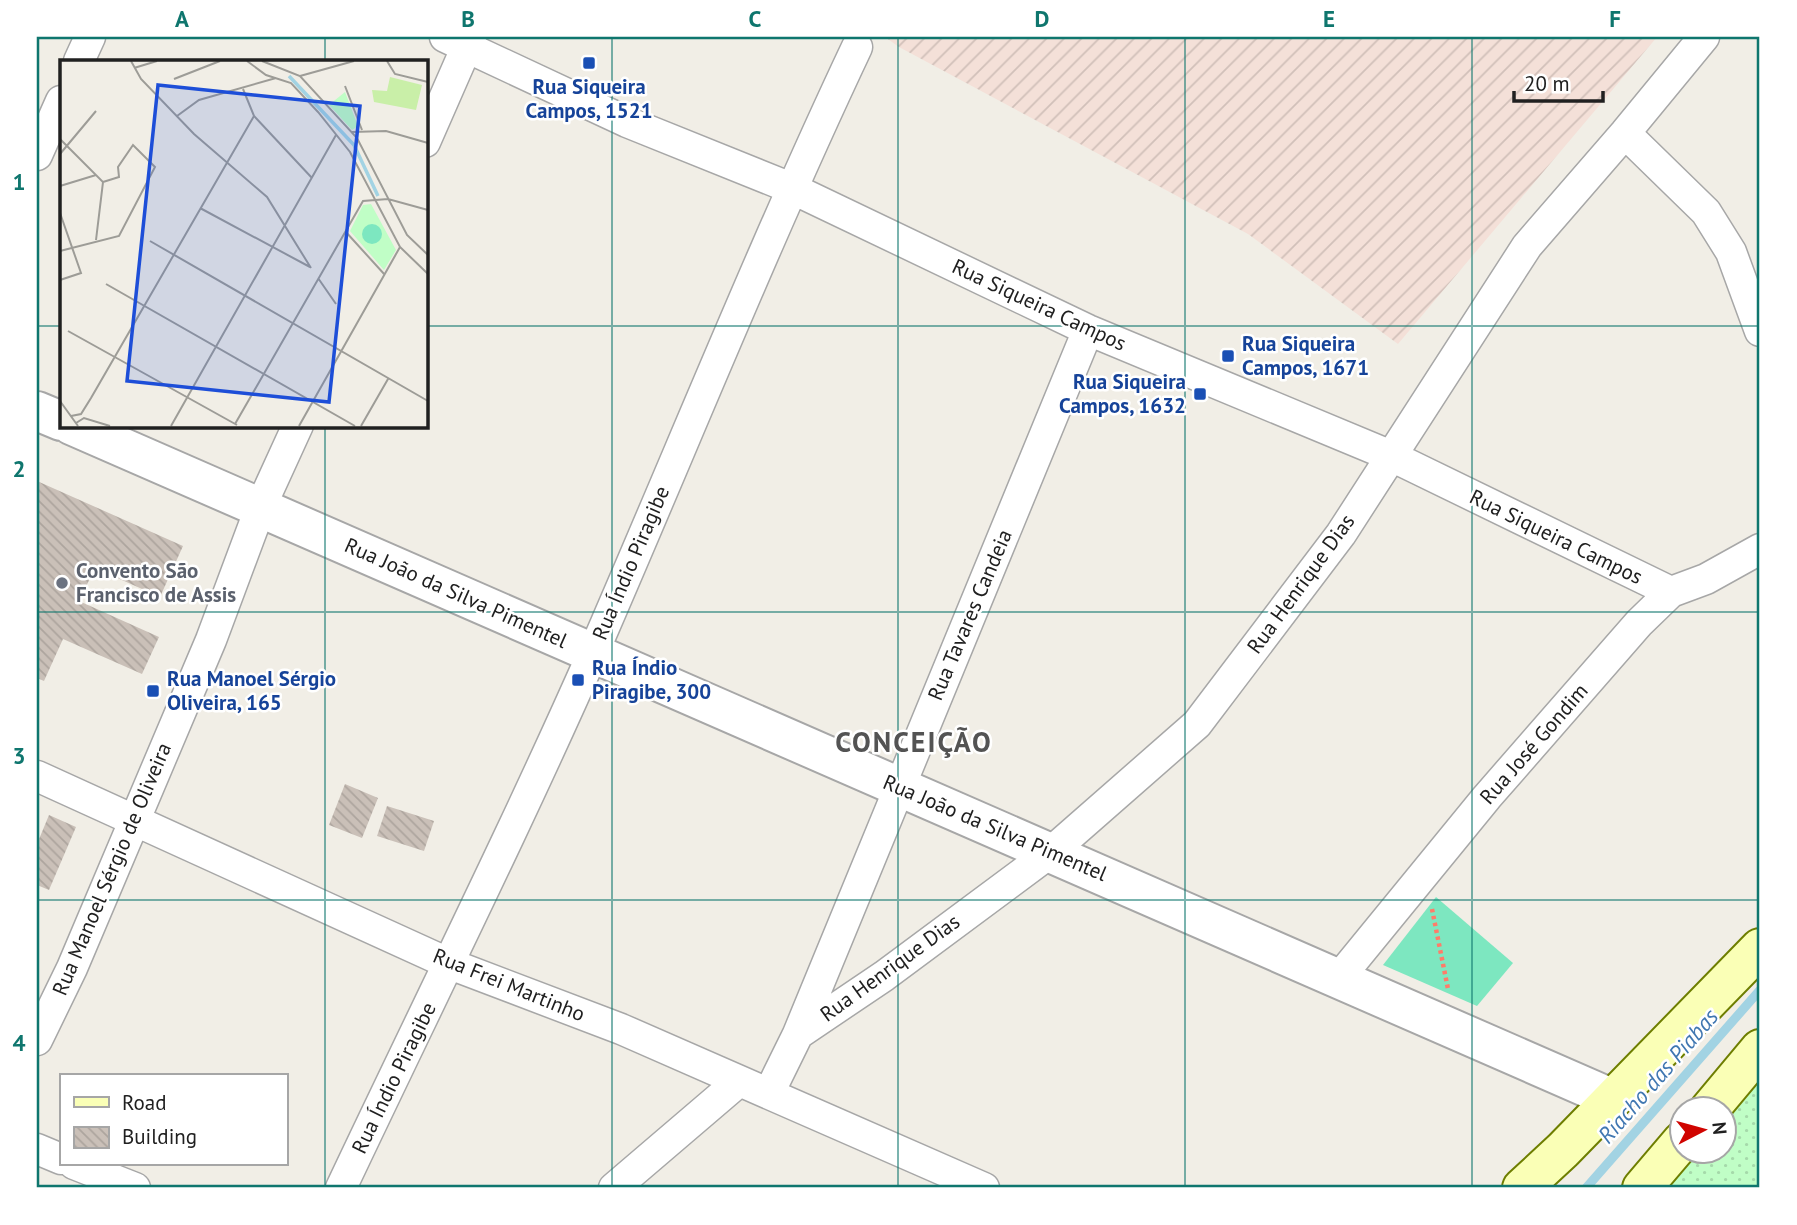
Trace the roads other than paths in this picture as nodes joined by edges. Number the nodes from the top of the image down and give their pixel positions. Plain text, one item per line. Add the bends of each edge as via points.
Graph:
1 (90, 37) edge
2 (1704, 37) edge
3 (461, 40) edge
4 (857, 47) dead end
5 (79, 60) edge
6 (60, 103) edge
7 (1625, 133) junction
8 (427, 136) edge
9 (37, 155) edge
10 (791, 188) junction
11 (1088, 330) junction
12 (1760, 331) edge
13 (37, 411) edge
14 (60, 421) edge
15 (76, 427) edge
16 (297, 427) edge
17 (1389, 455) junction
18 (261, 506) junction
19 (1760, 550) edge
20 (1671, 592) junction
21 (592, 653) junction
22 (37, 775) edge
23 (898, 786) junction
24 (134, 817) junction
25 (1052, 852) junction
26 (1760, 948) edge
27 (450, 964) junction
28 (1339, 978) junction
29 (798, 1034) junction
30 (37, 1040) edge
31 (1760, 1049) edge
32 (738, 1082) junction
33 (769, 1093) junction
34 (1721, 1096) edge
35 (1611, 1098) junction
36 (37, 1149) edge
37 (1668, 1158) edge
38 (60, 1159) edge
39 (79, 1166) edge
40 (135, 1188) edge
41 (341, 1188) edge
42 (614, 1188) edge
43 (984, 1188) edge
44 (1522, 1188) edge
45 (1642, 1188) edge

1 - 5 street
2 - 7 street, Rua Henrique Dias
3 - 8 street
3 - 10 street, Rua Siqueira Campos via 627,122
4 - 10 street, Rua Índio Piragibe
6 - 9 street
7 - 12 street via 1706,212 1731,252
7 - 17 street, Rua Henrique Dias via 1527,246
10 - 11 street, Rua Siqueira Campos
10 - 21 street, Rua Índio Piragibe
11 - 17 street, Rua Siqueira Campos
11 - 23 street, Rua Tavares Candeia
13 - 14 street
15 - 18 street, Rua João da Silva Pimentel
16 - 18 street, Rua Manoel Sérgio de Oliveira
17 - 20 street, Rua Siqueira Campos
17 - 25 street, Rua Henrique Dias via 1341,534 1196,724
18 - 21 street, Rua João da Silva Pimentel
18 - 24 street, Rua Manoel Sérgio de Oliveira via 211,640
19 - 20 street, Rua José Gondim
20 - 28 street, Rua José Gondim via 1639,623
21 - 23 street, Rua João da Silva Pimentel
21 - 27 street, Rua Índio Piragibe
22 - 24 street, Rua Frei Martinho
23 - 25 street, Rua João da Silva Pimentel
23 - 29 street, Rua Tavares Candeia
24 - 27 street, Rua Frei Martinho
24 - 30 street, Rua Manoel Sérgio de Oliveira
25 - 28 street, Rua João da Silva Pimentel
25 - 29 street, Rua Henrique Dias
26 - 35 main road
27 - 32 street, Rua Frei Martinho via 621,1029
27 - 41 street, Rua Índio Piragibe
28 - 35 street, Rua João da Silva Pimentel
29 - 33 street, Rua Tavares Candeia
31 - 34 main road
32 - 33 street, Rua Frei Martinho
32 - 42 street
33 - 43 street, Rua Frei Martinho
35 - 44 main road
36 - 38 street
37 - 45 main road
39 - 40 street

